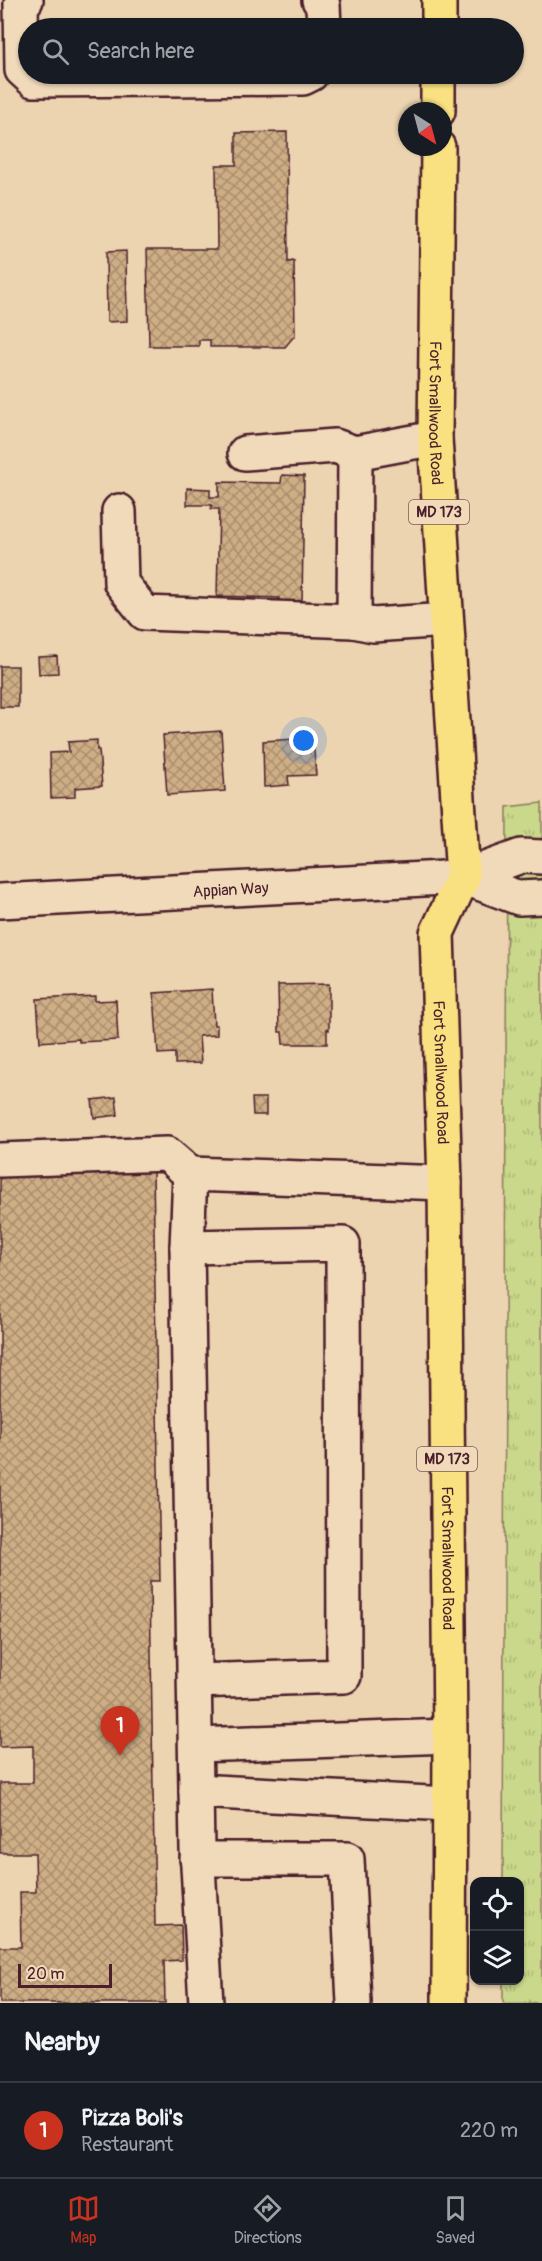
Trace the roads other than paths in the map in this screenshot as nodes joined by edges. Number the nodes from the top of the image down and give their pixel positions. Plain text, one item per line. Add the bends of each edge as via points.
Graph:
1 (26, 0) edge
2 (320, 0) edge
3 (439, 0) edge
4 (21, 18) edge
5 (324, 18) edge
6 (439, 18) edge
7 (438, 84) edge
8 (438, 102) edge
9 (438, 156) edge
10 (435, 438) junction
11 (245, 453) dead end
12 (355, 453) junction
13 (119, 511) dead end
14 (446, 620) junction
15 (354, 621) junction
16 (542, 856) edge
17 (463, 877) junction
18 (542, 897) edge
19 (0, 901) edge
20 (0, 1160) edge
21 (190, 1174) junction
22 (445, 1183) junction
23 (187, 1246) junction
24 (195, 1681) junction
25 (450, 1736) junction
26 (196, 1745) junction
27 (196, 1791) junction
28 (449, 1804) junction
29 (197, 1859) junction
30 (206, 2003) edge
31 (354, 2003) edge
32 (449, 2003) edge

1 - 4 street via 21,4
2 - 5 street
3 - 6 main road
7 - 8 main road
9 - 10 main road, Fort Smallwood Road / MD 173
10 - 12 street
10 - 14 main road, Fort Smallwood Road / MD 173
11 - 12 street via 335,446
12 - 15 street
13 - 15 street via 121,583 145,613
14 - 15 street via 374,625
14 - 17 main road, Fort Smallwood Road / MD 173
16 - 17 street via 521,856
17 - 18 street via 519,898
17 - 19 street, Appian Way
17 - 22 main road, Fort Smallwood Road / MD 173 via 437,933
20 - 21 street via 167,1154
21 - 22 street
21 - 23 street
22 - 25 main road, Fort Smallwood Road / MD 173
23 - 24 street
23 - 24 street via 343,1244 344,1676
24 - 26 street
25 - 26 street
25 - 28 main road, Fort Smallwood Road / MD 173
26 - 27 street
27 - 28 street
27 - 29 street
28 - 32 main road, Fort Smallwood Road / MD 173
29 - 30 street
29 - 31 street via 347,1859

